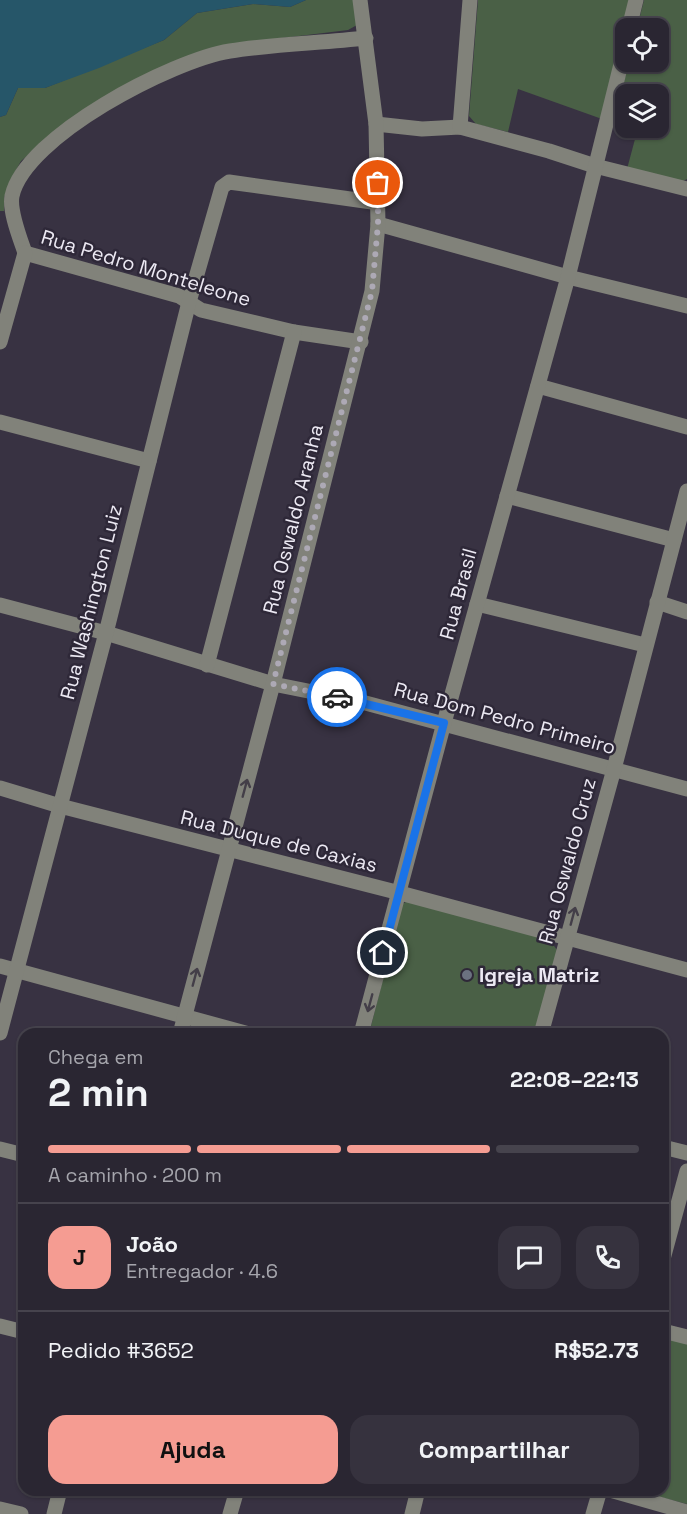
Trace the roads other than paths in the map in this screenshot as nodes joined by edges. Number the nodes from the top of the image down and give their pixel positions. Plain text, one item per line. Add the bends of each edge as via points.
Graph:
1 (470, 0) edge
2 (636, 0) edge
3 (361, 2) edge
4 (632, 18) edge
5 (366, 38) junction
6 (619, 72) edge
7 (376, 124) junction
8 (460, 127) junction
9 (595, 166) junction
10 (687, 189) edge
11 (379, 203) junction
12 (378, 224) junction
13 (25, 253) junction
14 (568, 277) junction
15 (189, 302) junction
16 (687, 306) edge
17 (294, 332) junction
18 (0, 342) edge
19 (361, 342) junction
20 (538, 386) junction
21 (0, 422) edge
22 (687, 427) edge
23 (149, 461) junction
24 (687, 491) edge
25 (507, 496) junction
26 (674, 540) junction
27 (657, 602) junction
28 (477, 604) junction
29 (0, 605) edge
30 (687, 612) edge
31 (105, 633) junction
32 (645, 645) junction
33 (207, 665) junction
34 (273, 684) junction
35 (444, 723) junction
36 (614, 769) junction
37 (0, 788) edge
38 (687, 789) edge
39 (60, 806) junction
40 (228, 850) junction
41 (400, 893) junction
42 (567, 938) junction
43 (0, 966) edge
44 (17, 970) junction
45 (687, 970) edge
46 (184, 1017) junction
47 (181, 1028) edge
48 (226, 1028) edge
49 (364, 1028) edge
50 (543, 1028) edge
51 (0, 1033) edge
52 (669, 1148) edge
53 (0, 1149) edge
54 (687, 1153) edge
55 (18, 1154) edge
56 (687, 1171) edge
57 (669, 1237) edge
58 (0, 1326) edge
59 (18, 1330) edge
60 (669, 1332) edge
61 (687, 1337) edge
62 (58, 1496) edge
63 (235, 1496) edge
64 (416, 1496) edge
65 (598, 1496) edge
66 (631, 1496) edge
67 (0, 1509) edge
68 (687, 1512) edge
69 (21, 1514) edge
70 (54, 1514) edge
71 (230, 1514) edge
72 (412, 1514) edge
73 (593, 1514) edge

1 - 8 street
2 - 4 street
3 - 5 street, Rua Oswaldo Aranha
5 - 7 street, Rua Oswaldo Aranha
5 - 13 street via 228,51 129,90 97,109 66,129 27,165 17,180 11,198
6 - 9 street, Rua Brasil
7 - 8 street via 422,129
7 - 11 street, Rua Oswaldo Aranha
8 - 9 street
9 - 10 street
9 - 14 street, Rua Brasil
11 - 12 street, Rua Oswaldo Aranha
11 - 15 street, Rua Washington Luiz via 225,183
12 - 14 street
12 - 19 street, Rua Oswaldo Aranha via 372,291
13 - 15 street, Rua Pedro Monteleone
13 - 18 street
14 - 16 street
14 - 20 street, Rua Brasil
15 - 17 street, Rua Pedro Monteleone via 201,310
15 - 23 street, Rua Washington Luiz
17 - 19 street, Rua Pedro Monteleone
17 - 33 street
19 - 34 street, Rua Oswaldo Aranha
20 - 22 street
20 - 25 street, Rua Brasil
21 - 23 street
23 - 31 street, Rua Washington Luiz
24 - 26 street, Rua Oswaldo Cruz
25 - 26 street
25 - 28 street, Rua Brasil
26 - 27 street, Rua Oswaldo Cruz
27 - 30 street
27 - 32 street, Rua Oswaldo Cruz
28 - 32 street
28 - 35 street, Rua Brasil
29 - 31 street, Rua Dom Pedro Primeiro
31 - 33 street, Rua Dom Pedro Primeiro
31 - 39 street, Rua Washington Luiz
32 - 36 street, Rua Oswaldo Cruz
33 - 34 street, Rua Dom Pedro Primeiro
34 - 35 street, Rua Dom Pedro Primeiro
40 -> 34 street, Rua Oswaldo Aranha
35 - 36 street, Rua Dom Pedro Primeiro
35 - 41 street, Rua Brasil
36 - 38 street, Rua Dom Pedro Primeiro
42 -> 36 street, Rua Oswaldo Cruz
37 - 39 street, Rua Duque de Caxias
39 - 40 street, Rua Duque de Caxias
39 - 44 street, Rua Washington Luiz
40 - 41 street, Rua Duque de Caxias
46 -> 40 street, Rua Oswaldo Aranha
41 - 42 street, Rua Duque de Caxias
41 -> 49 street, Rua Brasil
42 - 45 street, Rua Duque de Caxias
42 - 50 street, Rua Oswaldo Cruz
43 - 44 street
44 - 46 street
44 - 51 street, Rua Washington Luiz
46 - 47 street, Rua Oswaldo Aranha
46 - 48 street
52 - 54 street
53 - 55 street
56 - 57 street
58 - 59 street
60 - 61 street
62 - 70 street
63 - 71 street
64 - 72 street
65 - 73 street
66 - 68 street
67 - 69 street

